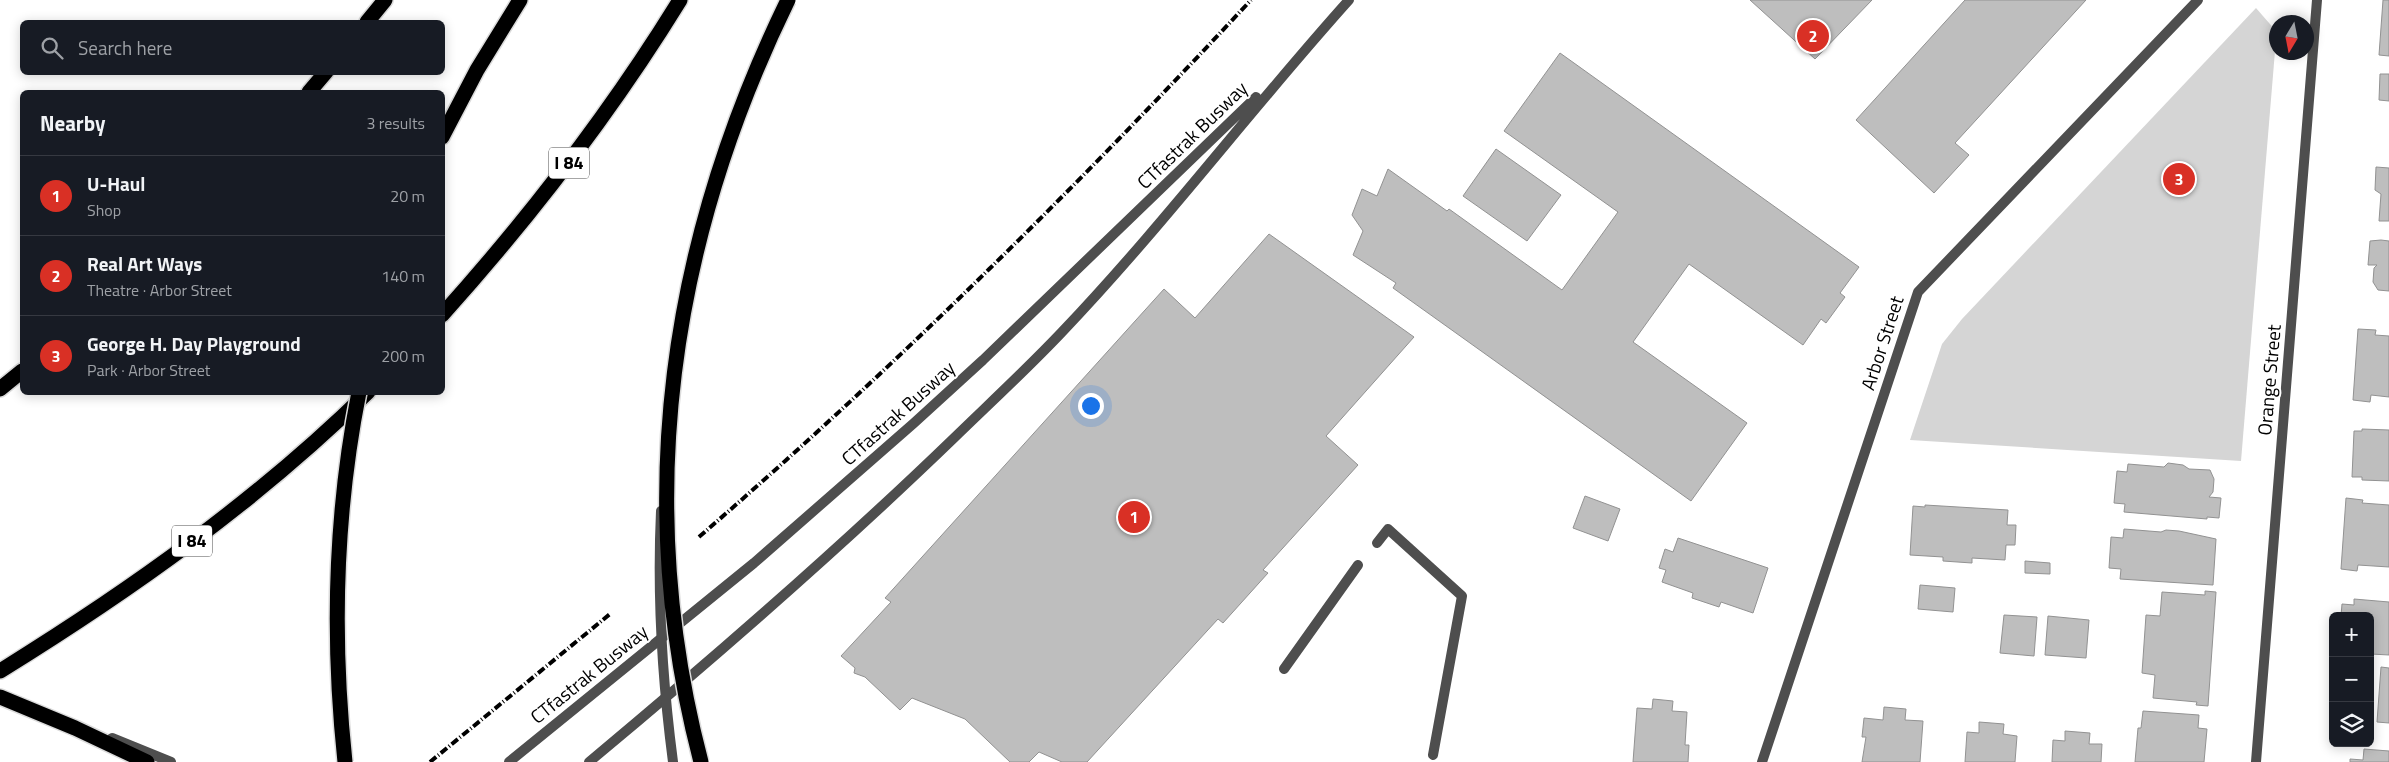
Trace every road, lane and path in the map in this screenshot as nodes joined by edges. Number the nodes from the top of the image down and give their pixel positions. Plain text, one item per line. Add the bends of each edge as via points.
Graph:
1 (386, 0) edge
2 (520, 0) edge
3 (680, 0) edge
4 (788, 0) edge
5 (1349, 0) edge
6 (2198, 0) edge
7 (2317, 0) edge
8 (369, 20) edge
9 (1290, 66) junction
10 (323, 75) edge
11 (311, 90) edge
12 (445, 131) edge
13 (445, 311) edge
14 (20, 374) edge
15 (0, 389) edge
16 (359, 395) edge
17 (365, 395) edge
18 (666, 444) junction
19 (1377, 543) dead end
20 (1358, 565) dead end
21 (1284, 669) dead end
22 (0, 671) edge
23 (0, 697) edge
24 (75, 728) junction
25 (1433, 755) dead end
26 (147, 762) edge
27 (171, 762) edge
28 (345, 762) edge
29 (509, 762) edge
30 (589, 762) edge
31 (673, 762) edge
32 (701, 762) edge
33 (1762, 762) edge
34 (2256, 762) edge

1 - 8 highway
2 - 12 highway via 477,70
3 - 13 highway, I 84 via 568,164
4 - 18 highway, bridge via 750,80 705,215 676,350
5 - 9 street, CTfastrak Busway
6 - 33 street, Arbor Street via 1918,292
7 - 34 street, Orange Street
9 - 29 street, CTfastrak Busway via 914,423 754,563
9 - 30 street, CTfastrak Busway via 1139,248 1054,340 915,476 819,564
10 - 11 highway
14 - 15 highway
16 - 28 highway, bridge via 347,467 340,558 338,646
17 - 22 highway, I 84 via 284,468 208,529 107,602
18 - 31 street, bridge via 660,533 660,610 663,678
18 - 32 highway, bridge via 667,528 674,615
19 - 25 street via 1388,529 1462,596
20 - 21 street
23 - 24 highway
24 - 26 highway
24 - 27 street

